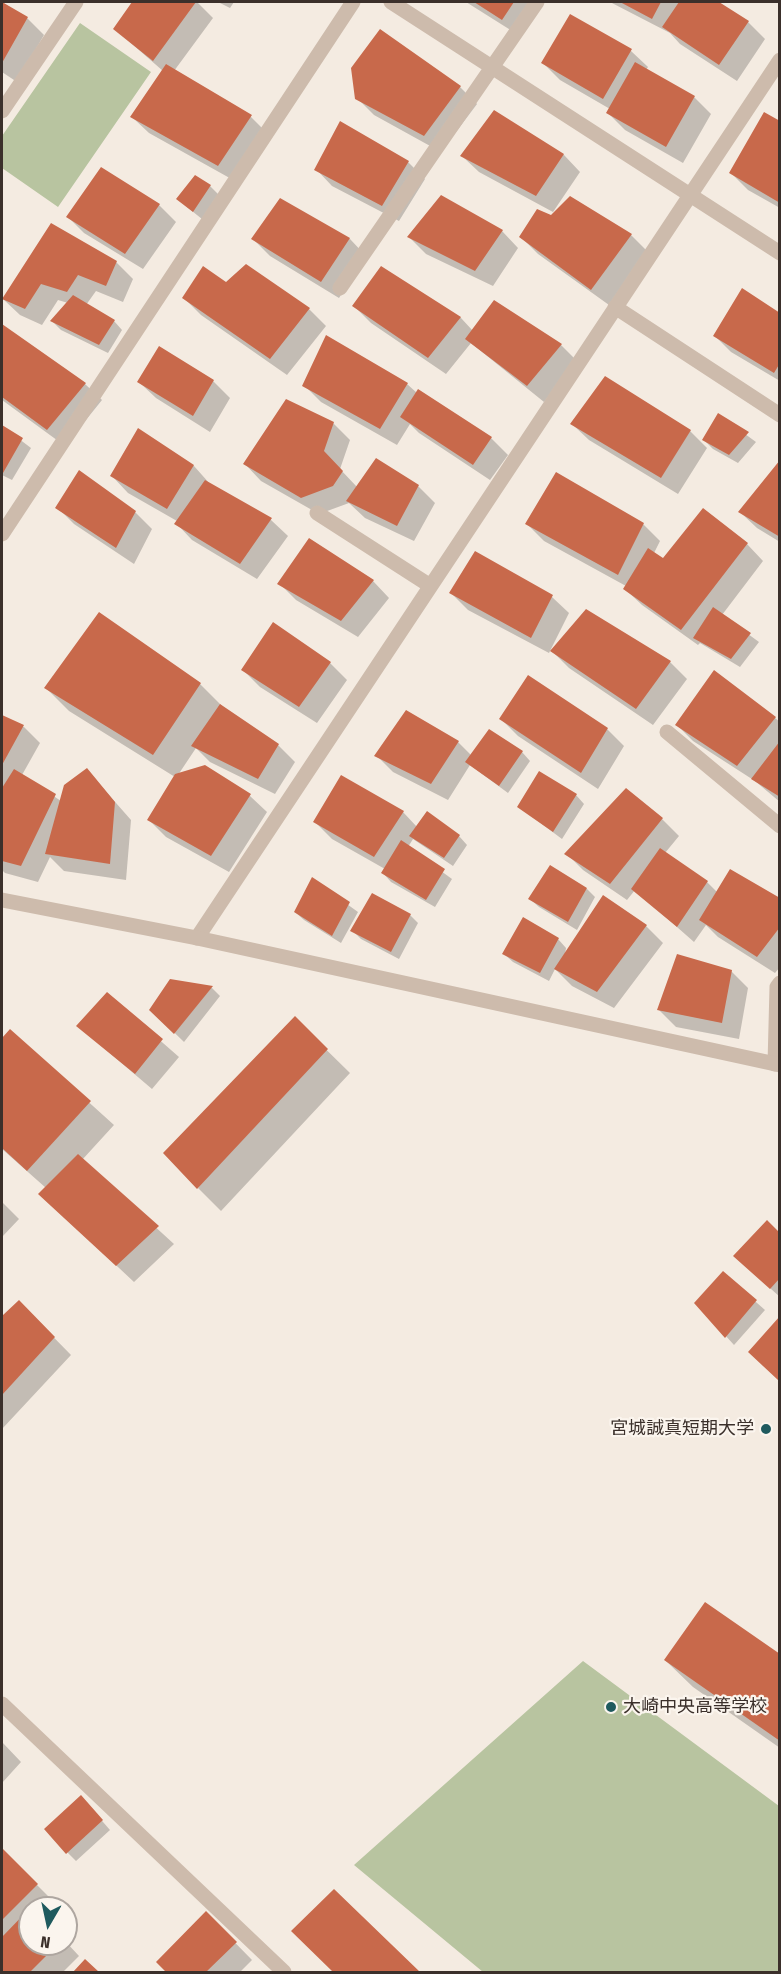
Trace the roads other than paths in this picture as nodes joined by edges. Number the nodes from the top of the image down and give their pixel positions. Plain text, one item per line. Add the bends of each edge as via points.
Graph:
1 (76, 2) edge
2 (353, 2) edge
3 (391, 2) edge
4 (537, 2) edge
5 (780, 60) edge
6 (492, 67) junction
7 (2, 111) edge
8 (688, 196) junction
9 (780, 253) edge
10 (340, 288) dead end
11 (615, 307) junction
12 (780, 415) edge
13 (317, 513) dead end
14 (2, 534) edge
15 (429, 585) junction
16 (667, 732) dead end
17 (780, 826) edge
18 (2, 900) edge
19 (197, 938) junction
20 (780, 983) edge
21 (777, 1065) edge
22 (2, 1704) edge
23 (284, 1972) edge

1 - 7 street
2 - 14 street
3 - 6 street
4 - 6 street
5 - 8 street
6 - 8 street
6 - 10 street
8 - 9 street
8 - 11 street
11 - 12 street
11 - 15 street
13 - 15 street
15 - 19 street
16 - 17 street
18 - 19 street
19 - 21 street
20 - 21 street
22 - 23 street

